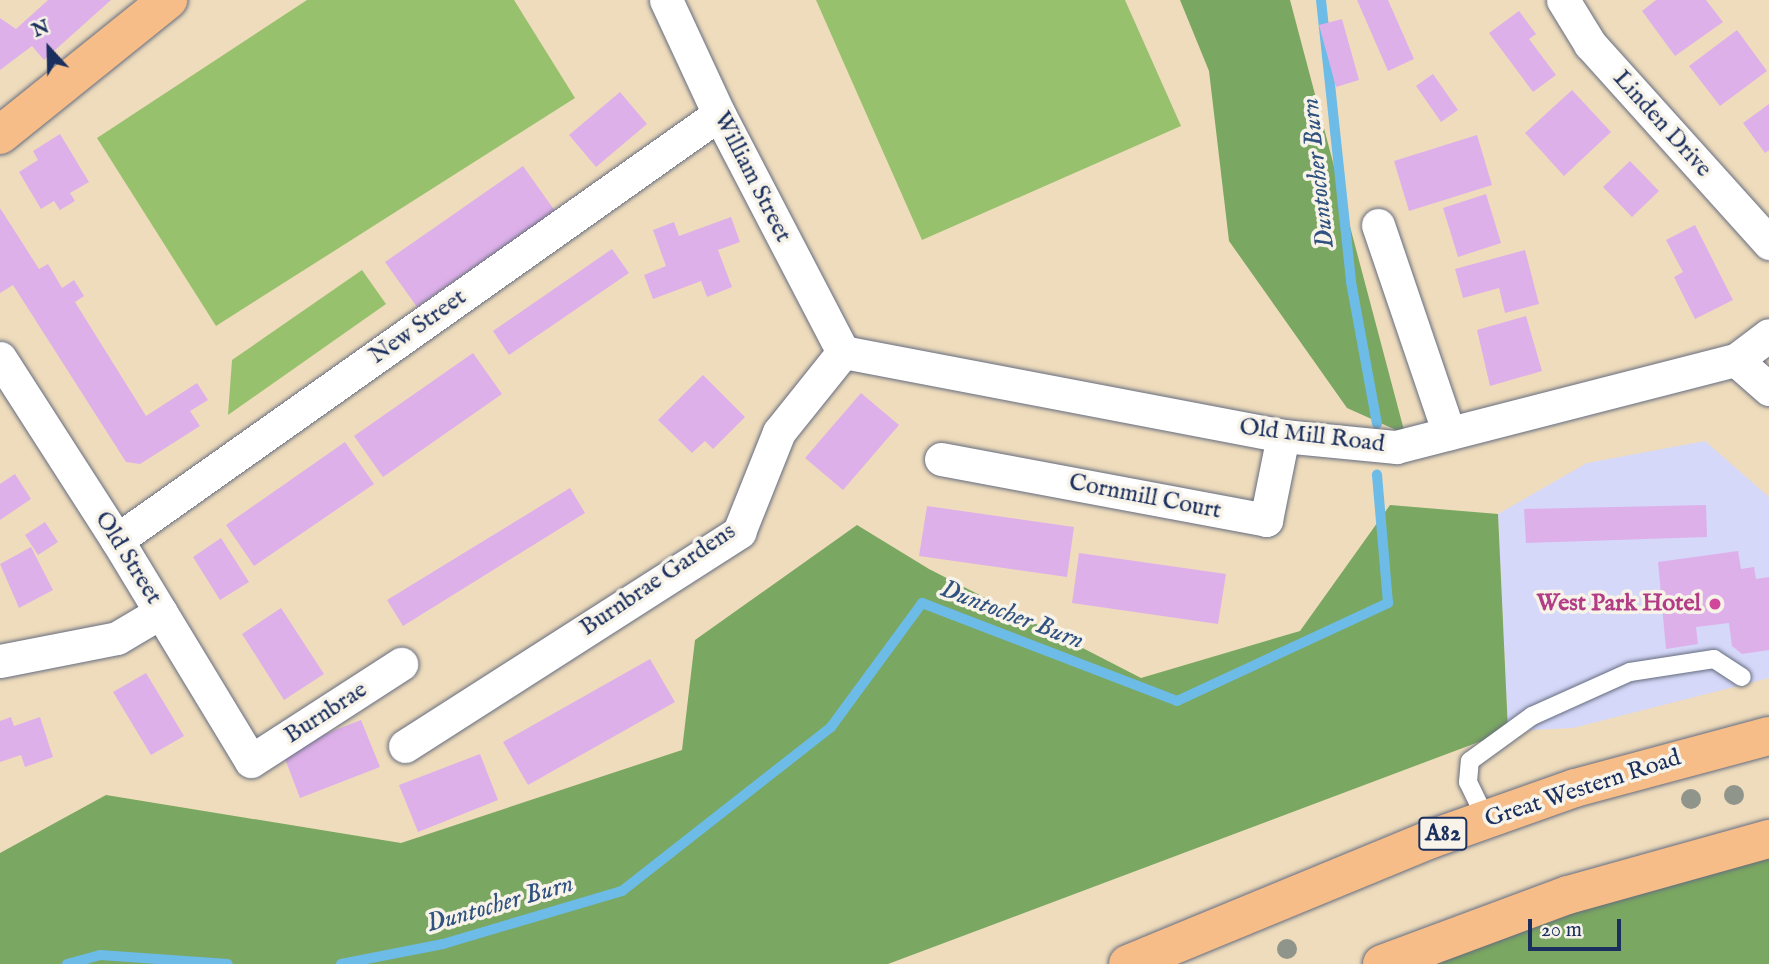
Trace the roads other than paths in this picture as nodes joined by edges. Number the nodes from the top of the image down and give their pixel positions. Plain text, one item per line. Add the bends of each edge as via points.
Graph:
1 (168, 0) edge
2 (666, 0) edge
3 (1563, 0) edge
4 (719, 114) junction
5 (0, 135) edge
6 (1378, 225) dead end
7 (1769, 243) edge
8 (1769, 335) edge
9 (843, 352) junction
10 (0, 358) edge
11 (1736, 360) junction
12 (1769, 389) edge
13 (1449, 433) junction
14 (1283, 436) junction
15 (941, 458) dead end
16 (117, 540) junction
17 (161, 612) junction
18 (0, 661) edge
19 (401, 664) dead end
20 (1742, 677) dead end
21 (1769, 736) edge
22 (405, 746) dead end
23 (251, 761) joint
24 (1486, 819) junction
25 (1769, 839) edge
26 (1128, 964) edge
27 (1382, 964) edge

1 - 5 main road
2 - 4 street, William Street
3 - 7 street, Linden Drive via 1590,44
4 - 9 street, William Street
4 - 16 street, New Street
6 - 13 street
8 - 11 street, Old Mill Road
9 - 14 street, Old Mill Road
9 - 22 street, Burnbrae Gardens via 779,432 739,532
10 - 16 street, Old Street
11 - 12 street
11 - 13 street, Old Mill Road
13 - 14 street, Old Mill Road via 1396,447
14 - 15 street, Cornmill Court via 1266,520
16 - 17 street, Old Street
17 - 18 street via 117,638
17 - 23 street, Old Street
19 - 23 street, Burnbrae
20 - 24 lane via 1714,659 1630,672 1532,716 1469,761 1468,782
21 - 24 main road, Great Western Road / A82 via 1669,760
24 - 26 main road, Great Western Road / A82
25 - 27 main road via 1568,895

